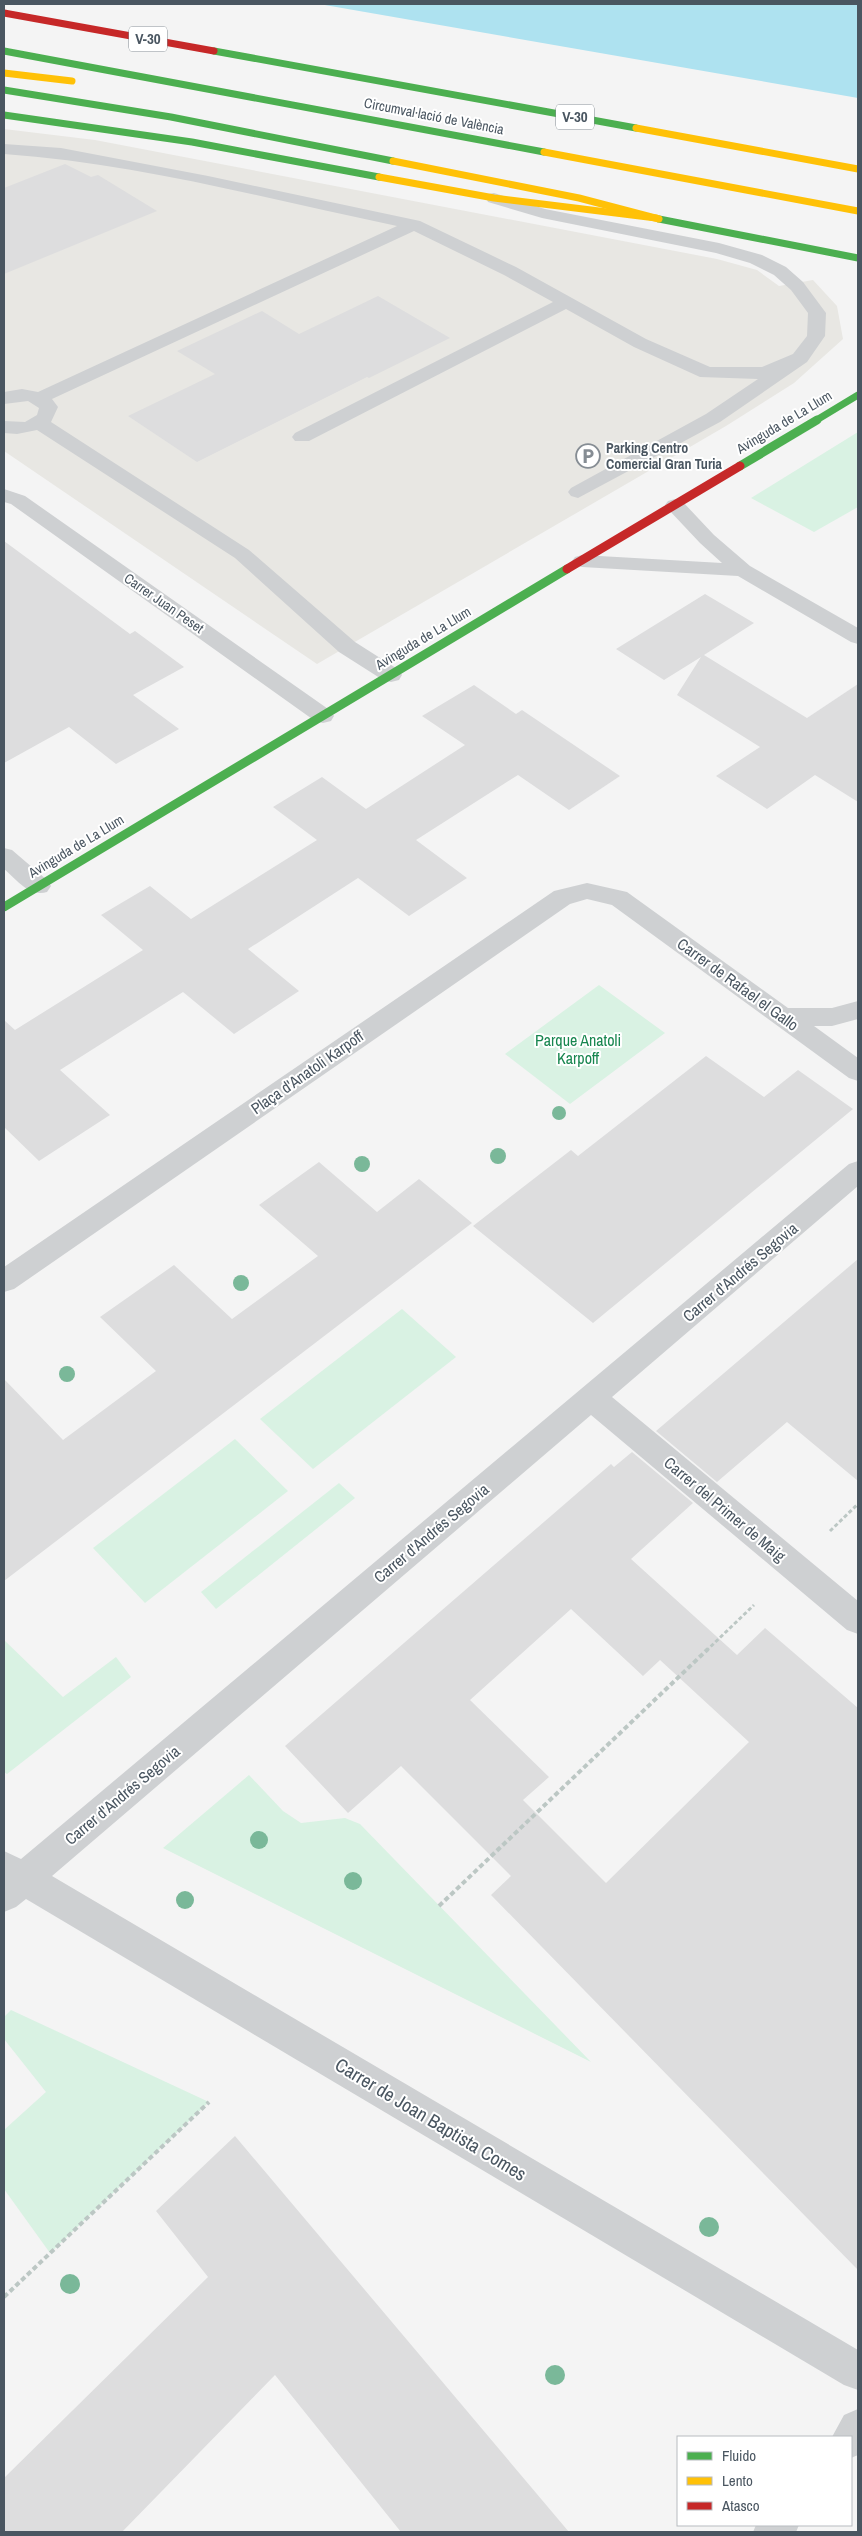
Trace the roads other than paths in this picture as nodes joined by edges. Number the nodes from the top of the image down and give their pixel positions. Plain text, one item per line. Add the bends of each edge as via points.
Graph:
1 (4, 13) edge
2 (4, 51) edge
3 (213, 63) dead end
4 (292, 65) junction
5 (4, 73) edge
6 (84, 83) dead end
7 (4, 90) edge
8 (4, 116) edge
9 (4, 149) edge
10 (462, 149) dead end
11 (562, 156) junction
12 (858, 169) edge
13 (494, 198) junction
14 (858, 211) edge
15 (656, 218) junction
16 (414, 225) junction
17 (858, 258) edge
18 (567, 302) junction
19 (800, 358) junction
20 (858, 395) edge
21 (4, 398) edge
22 (40, 398) junction
23 (39, 422) junction
24 (4, 427) edge
25 (302, 437) dead end
26 (578, 492) dead end
27 (4, 495) edge
28 (674, 505) junction
29 (582, 561) junction
30 (743, 570) junction
31 (858, 637) edge
32 (391, 675) junction
33 (323, 716) junction
34 (4, 856) edge
35 (39, 886) junction
36 (619, 898) joint
37 (4, 907) edge
38 (858, 1010) edge
39 (782, 1017) junction
40 (858, 1071) edge
41 (858, 1171) edge
42 (4, 1281) edge
43 (592, 1398) junction
44 (858, 1620) edge
45 (10, 1880) edge
46 (858, 2371) edge

1 - 4 main road, Circumval·lació de València / V-30
2 - 11 main road, Circumval·lació de València / V-30
3 - 4 main road
4 - 12 main road, Circumval·lació de València / V-30
5 - 6 main road
7 - 15 main road via 170,117 579,198
8 - 13 main road via 192,142
9 - 16 street via 61,153
10 - 11 main road
11 - 14 main road, Circumval·lació de València / V-30
13 - 15 main road
13 - 19 street via 542,213 756,258 780,271 797,286 817,313 816,336
15 - 17 main road
16 - 18 street
16 - 22 street
18 - 19 street via 640,344 707,373 765,373
18 - 25 street
19 - 26 street via 713,418
20 - 28 main road, Avinguda de La Llum
21 - 22 street via 22,395
22 - 23 street via 49,407 49,412
23 - 24 street via 20,428
23 - 32 street via 242,554 347,647
27 - 33 street, Carrer Juan Peset via 18,500
28 - 29 main road, Avinguda de La Llum
28 - 30 street
29 - 30 street
29 - 32 main road, Avinguda de La Llum
30 - 31 street
32 - 33 main road, Avinguda de La Llum
33 - 35 main road, Avinguda de La Llum
34 - 35 street
35 - 37 main road, Avinguda de La Llum
36 - 39 street, Carrer de Rafael el Gallo
36 - 42 street, Plaça d'Anatoli Karpoff via 586,892 562,897
38 - 39 street via 832,1016
39 - 40 street, Carrer de Rafael el Gallo
41 - 43 street, Carrer d'Andrés Segovia
43 - 44 street, Carrer del Primer de Maig
43 - 45 street, Carrer d'Andrés Segovia
45 - 46 street, Carrer de Joan Baptista Comes

